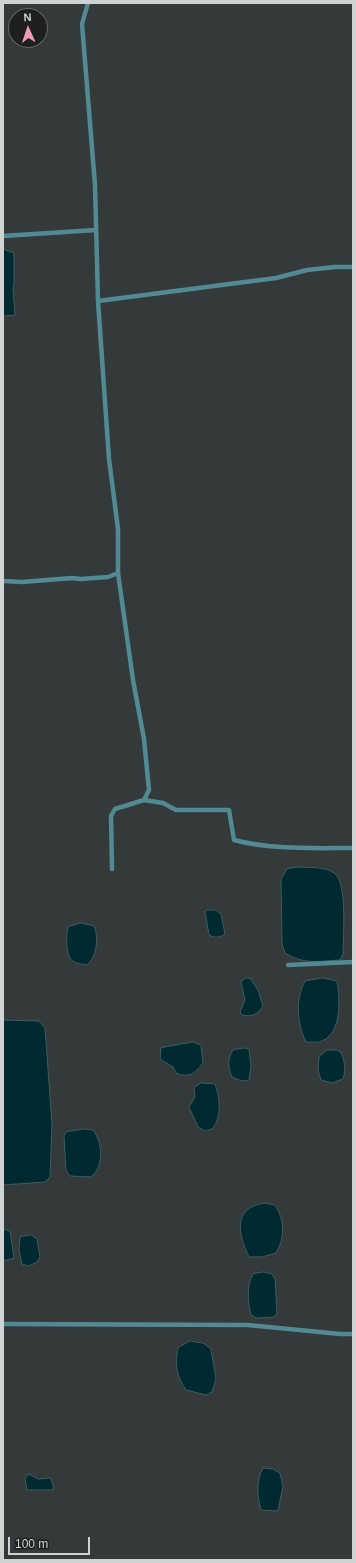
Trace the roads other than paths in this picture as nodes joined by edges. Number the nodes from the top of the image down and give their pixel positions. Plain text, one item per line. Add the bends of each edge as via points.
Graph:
1 (88, 3) edge
2 (96, 230) junction
3 (3, 236) edge
4 (353, 267) edge
5 (98, 301) junction
6 (118, 573) junction
7 (3, 581) edge
8 (144, 800) junction
9 (353, 848) edge
10 (112, 869) dead end
11 (353, 962) edge
12 (288, 965) dead end
13 (3, 1324) edge
14 (353, 1334) edge

1 - 2 street via 82,24 95,185
2 - 3 street
2 - 5 street
4 - 5 street via 335,266 276,278
5 - 6 street via 109,460 118,529
6 - 7 street via 108,577 81,579
6 - 8 street via 132,680 144,739 149,790
8 - 9 street via 163,803 176,810 229,810 234,840 253,845
8 - 10 street via 115,809 111,816
11 - 12 street
13 - 14 street via 248,1325

